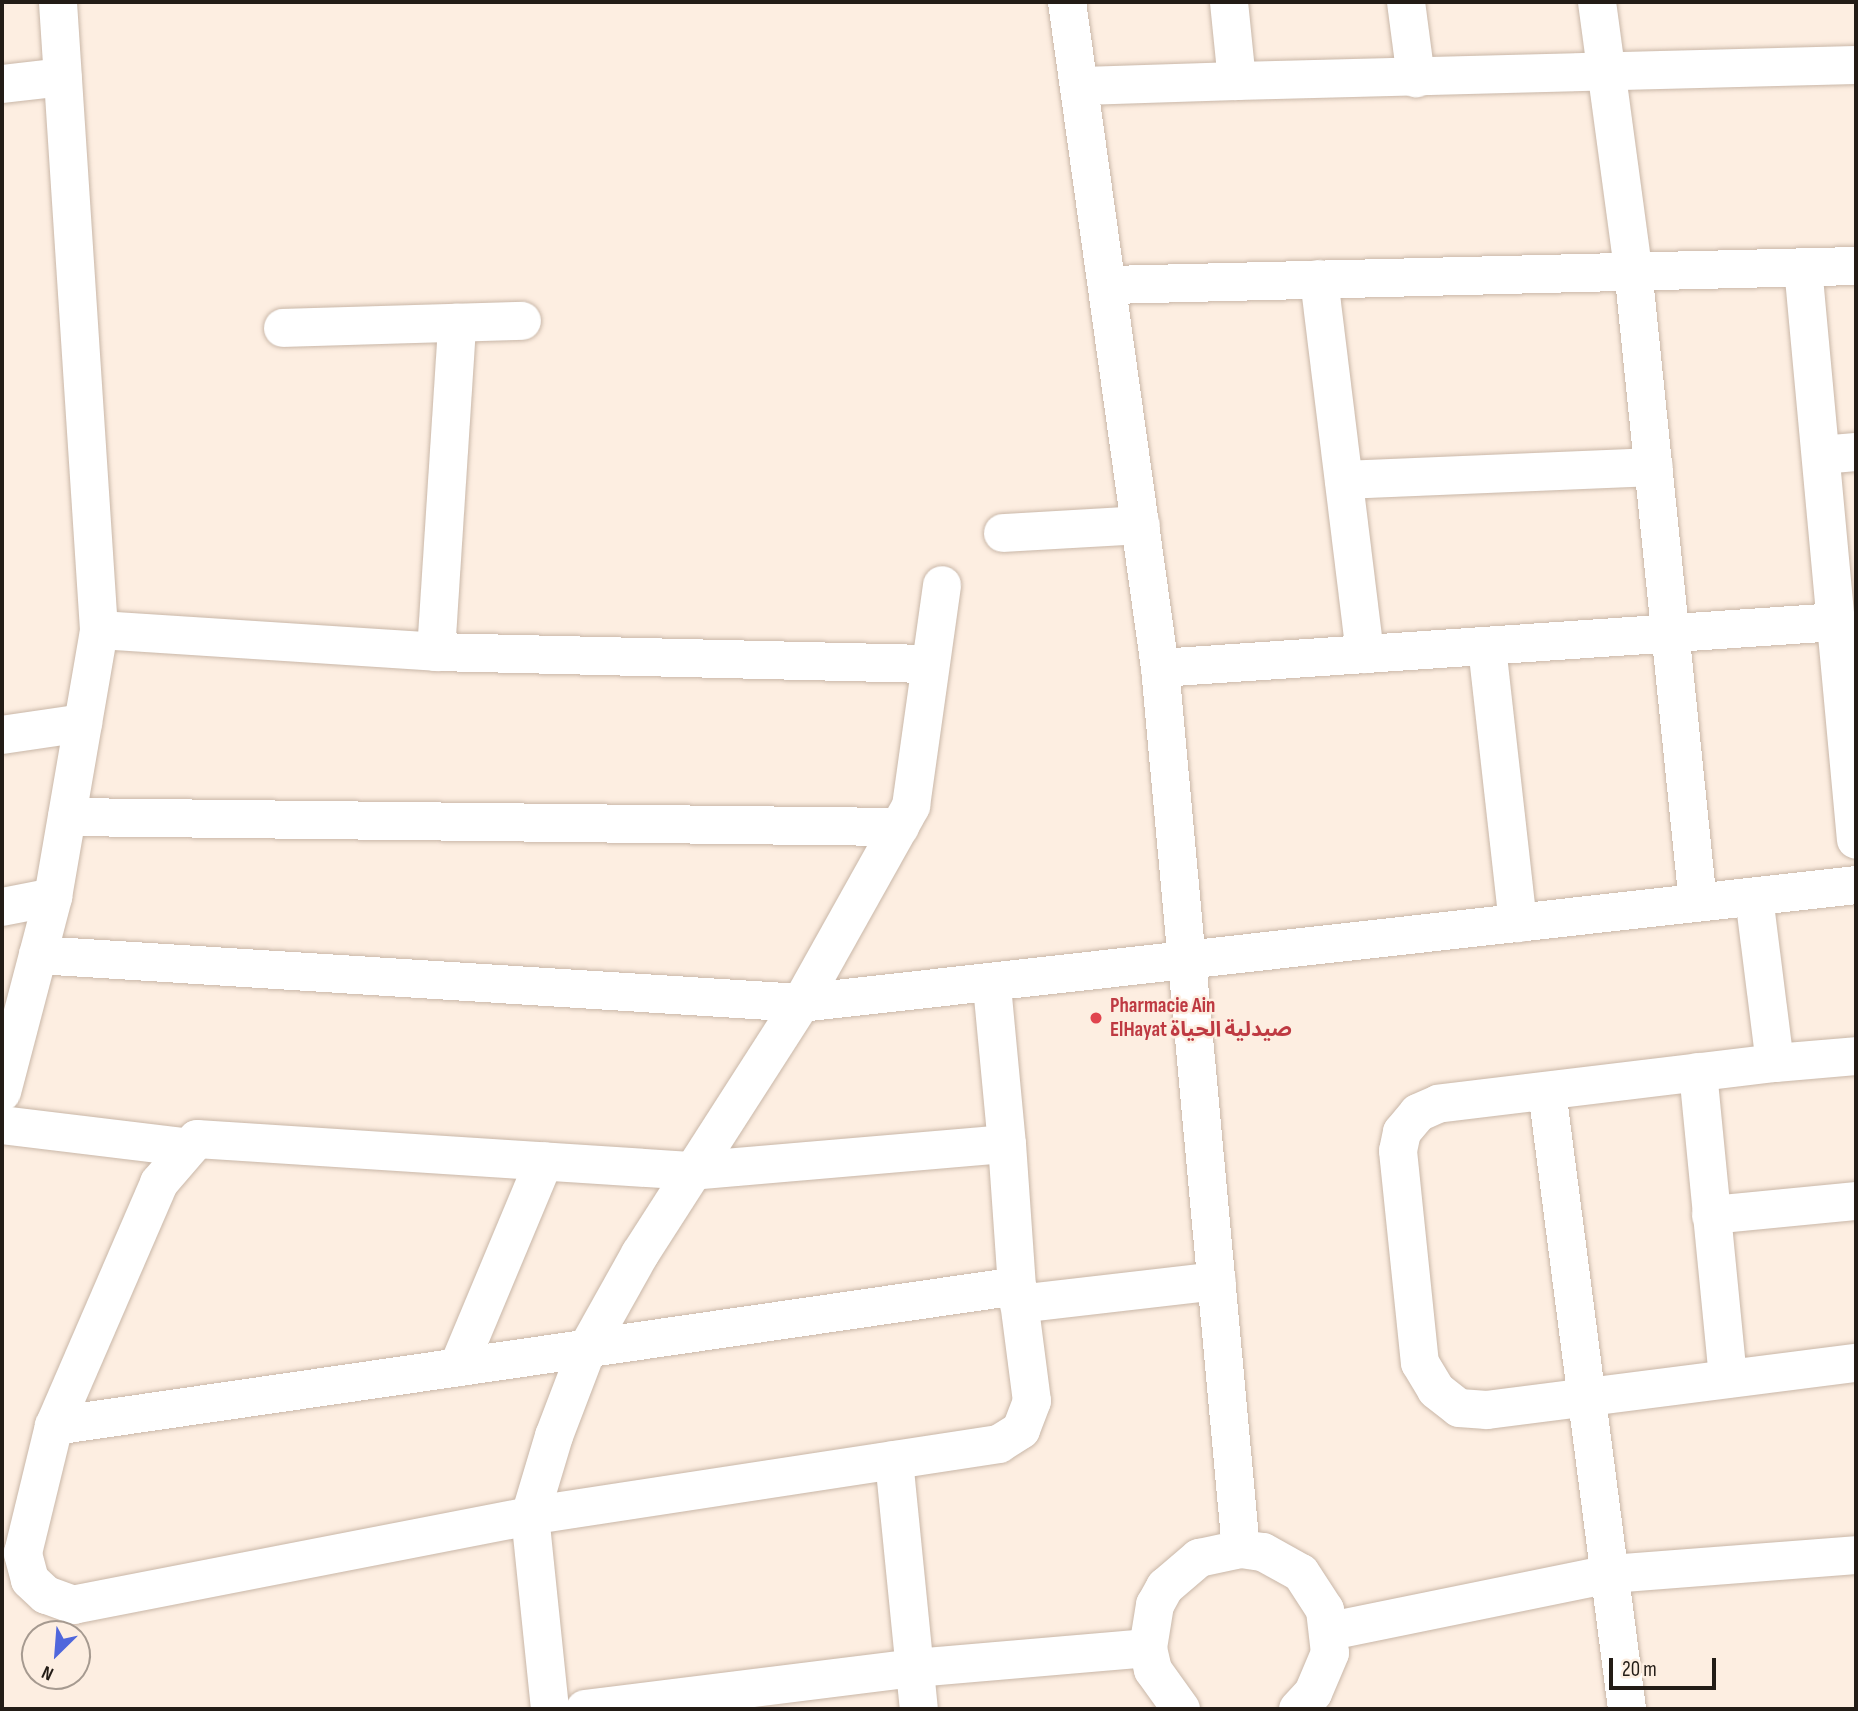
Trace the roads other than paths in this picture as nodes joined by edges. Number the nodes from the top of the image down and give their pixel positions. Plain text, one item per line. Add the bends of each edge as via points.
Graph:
1 (58, 2) edge
2 (1067, 2) edge
3 (1229, 2) edge
4 (1406, 2) edge
5 (1597, 2) edge
6 (1856, 65) edge
7 (1607, 75) junction
8 (63, 76) junction
9 (1416, 78) junction
10 (1237, 82) junction
11 (2, 84) edge
12 (1083, 86) junction
13 (1856, 266) edge
14 (1803, 267) junction
15 (1633, 269) junction
16 (1320, 279) junction
17 (1110, 285) junction
18 (522, 321) dead end
19 (457, 323) junction
20 (283, 328) dead end
21 (1838, 453) edge
22 (1654, 467) junction
23 (1344, 481) junction
24 (1141, 526) junction
25 (1003, 533) dead end
26 (942, 585) dead end
27 (1842, 601) edge
28 (99, 630) junction
29 (1671, 637) junction
30 (1487, 647) junction
31 (436, 653) junction
32 (1365, 654) junction
33 (928, 664) junction
34 (1160, 668) junction
35 (83, 723) junction
36 (1851, 724) edge
37 (2, 735) edge
38 (67, 817) junction
39 (900, 827) junction
40 (1856, 840) edge
41 (1856, 885) edge
42 (53, 897) junction
43 (1754, 897) junction
44 (1698, 903) junction
45 (2, 907) edge
46 (1518, 923) junction
47 (38, 955) junction
48 (1187, 963) junction
49 (992, 986) junction
50 (802, 1003) junction
51 (1856, 1056) edge
52 (1775, 1063) junction
53 (1698, 1072) junction
54 (1548, 1091) junction
55 (2, 1092) edge
56 (2, 1125) edge
57 (1007, 1144) junction
58 (184, 1147) junction
59 (544, 1161) junction
60 (690, 1171) junction
61 (1856, 1201) edge
62 (1711, 1215) junction
63 (1217, 1281) junction
64 (1018, 1295) junction
65 (588, 1348) junction
66 (1856, 1363) edge
67 (458, 1367) junction
68 (1728, 1379) junction
69 (1584, 1397) junction
70 (54, 1426) junction
71 (894, 1460) junction
72 (530, 1516) junction
73 (1241, 1549) junction
74 (1856, 1555) edge
75 (1610, 1574) junction
76 (1330, 1631) junction
77 (1148, 1648) junction
78 (915, 1668) junction
79 (550, 1709) edge
80 (585, 1709) edge
81 (919, 1709) edge
82 (1181, 1709) edge
83 (1298, 1709) edge
84 (1628, 1709) edge

1 - 8 street
2 - 12 street
3 - 10 street
4 - 9 street
5 - 7 street
6 - 7 street
7 - 9 street
7 - 15 street
8 - 11 street
8 - 28 street
9 - 10 street
10 - 12 street
12 - 17 street
13 - 14 street
14 - 15 street
14 - 21 street
15 - 16 street
15 - 22 street
16 - 17 street
16 - 23 street
17 - 24 street
18 - 19 street
19 - 20 street
19 - 31 street
21 - 27 street
22 - 23 street
22 - 29 street
23 - 32 street
24 - 25 street
24 - 34 street
26 - 33 street
27 - 29 street
27 - 36 street
28 - 31 street
28 - 35 street
29 - 30 street
29 - 44 street
30 - 32 street
30 - 46 street
31 - 33 street
32 - 34 street
33 - 39 street via 911,806
34 - 48 street
35 - 37 street
35 - 38 street
36 - 40 street
38 - 39 street
38 - 42 street
39 - 50 street
41 - 43 street
42 - 45 street
42 - 47 street
43 - 44 street
43 - 52 street
44 - 46 street
46 - 48 street
47 - 50 street
47 - 55 street
48 - 49 street
48 - 63 street
49 - 50 street
49 - 57 street
50 - 60 street
51 - 52 street
52 - 53 street
53 - 54 street
53 - 62 street
54 - 69 street
54 - 69 street via 1438,1104 1418,1113 1402,1132 1398,1151 1420,1363 1436,1390 1459,1408
56 - 58 street
57 - 60 street
57 - 64 street
58 - 59 street via 216,1137
58 - 70 street via 159,1182
59 - 60 street
59 - 67 street
60 - 65 street
61 - 62 street
62 - 68 street
63 - 64 street
63 - 73 street
64 - 65 street
64 - 71 street via 1032,1401 1021,1430 999,1444
65 - 67 street
65 - 72 street
66 - 68 street
67 - 70 street
68 - 69 street
69 - 75 street
70 - 72 street via 23,1553 30,1580 46,1595 74,1605
71 - 72 street
71 - 78 street
72 - 79 street
73 - 76 street via 1273,1556 1301,1573
73 - 77 street via 1199,1558 1173,1578 1155,1605
74 - 75 street
75 - 76 street
75 - 84 street
76 - 83 street via 1324,1674
77 - 78 street
77 - 82 street via 1163,1690
78 - 80 street
78 - 81 street

